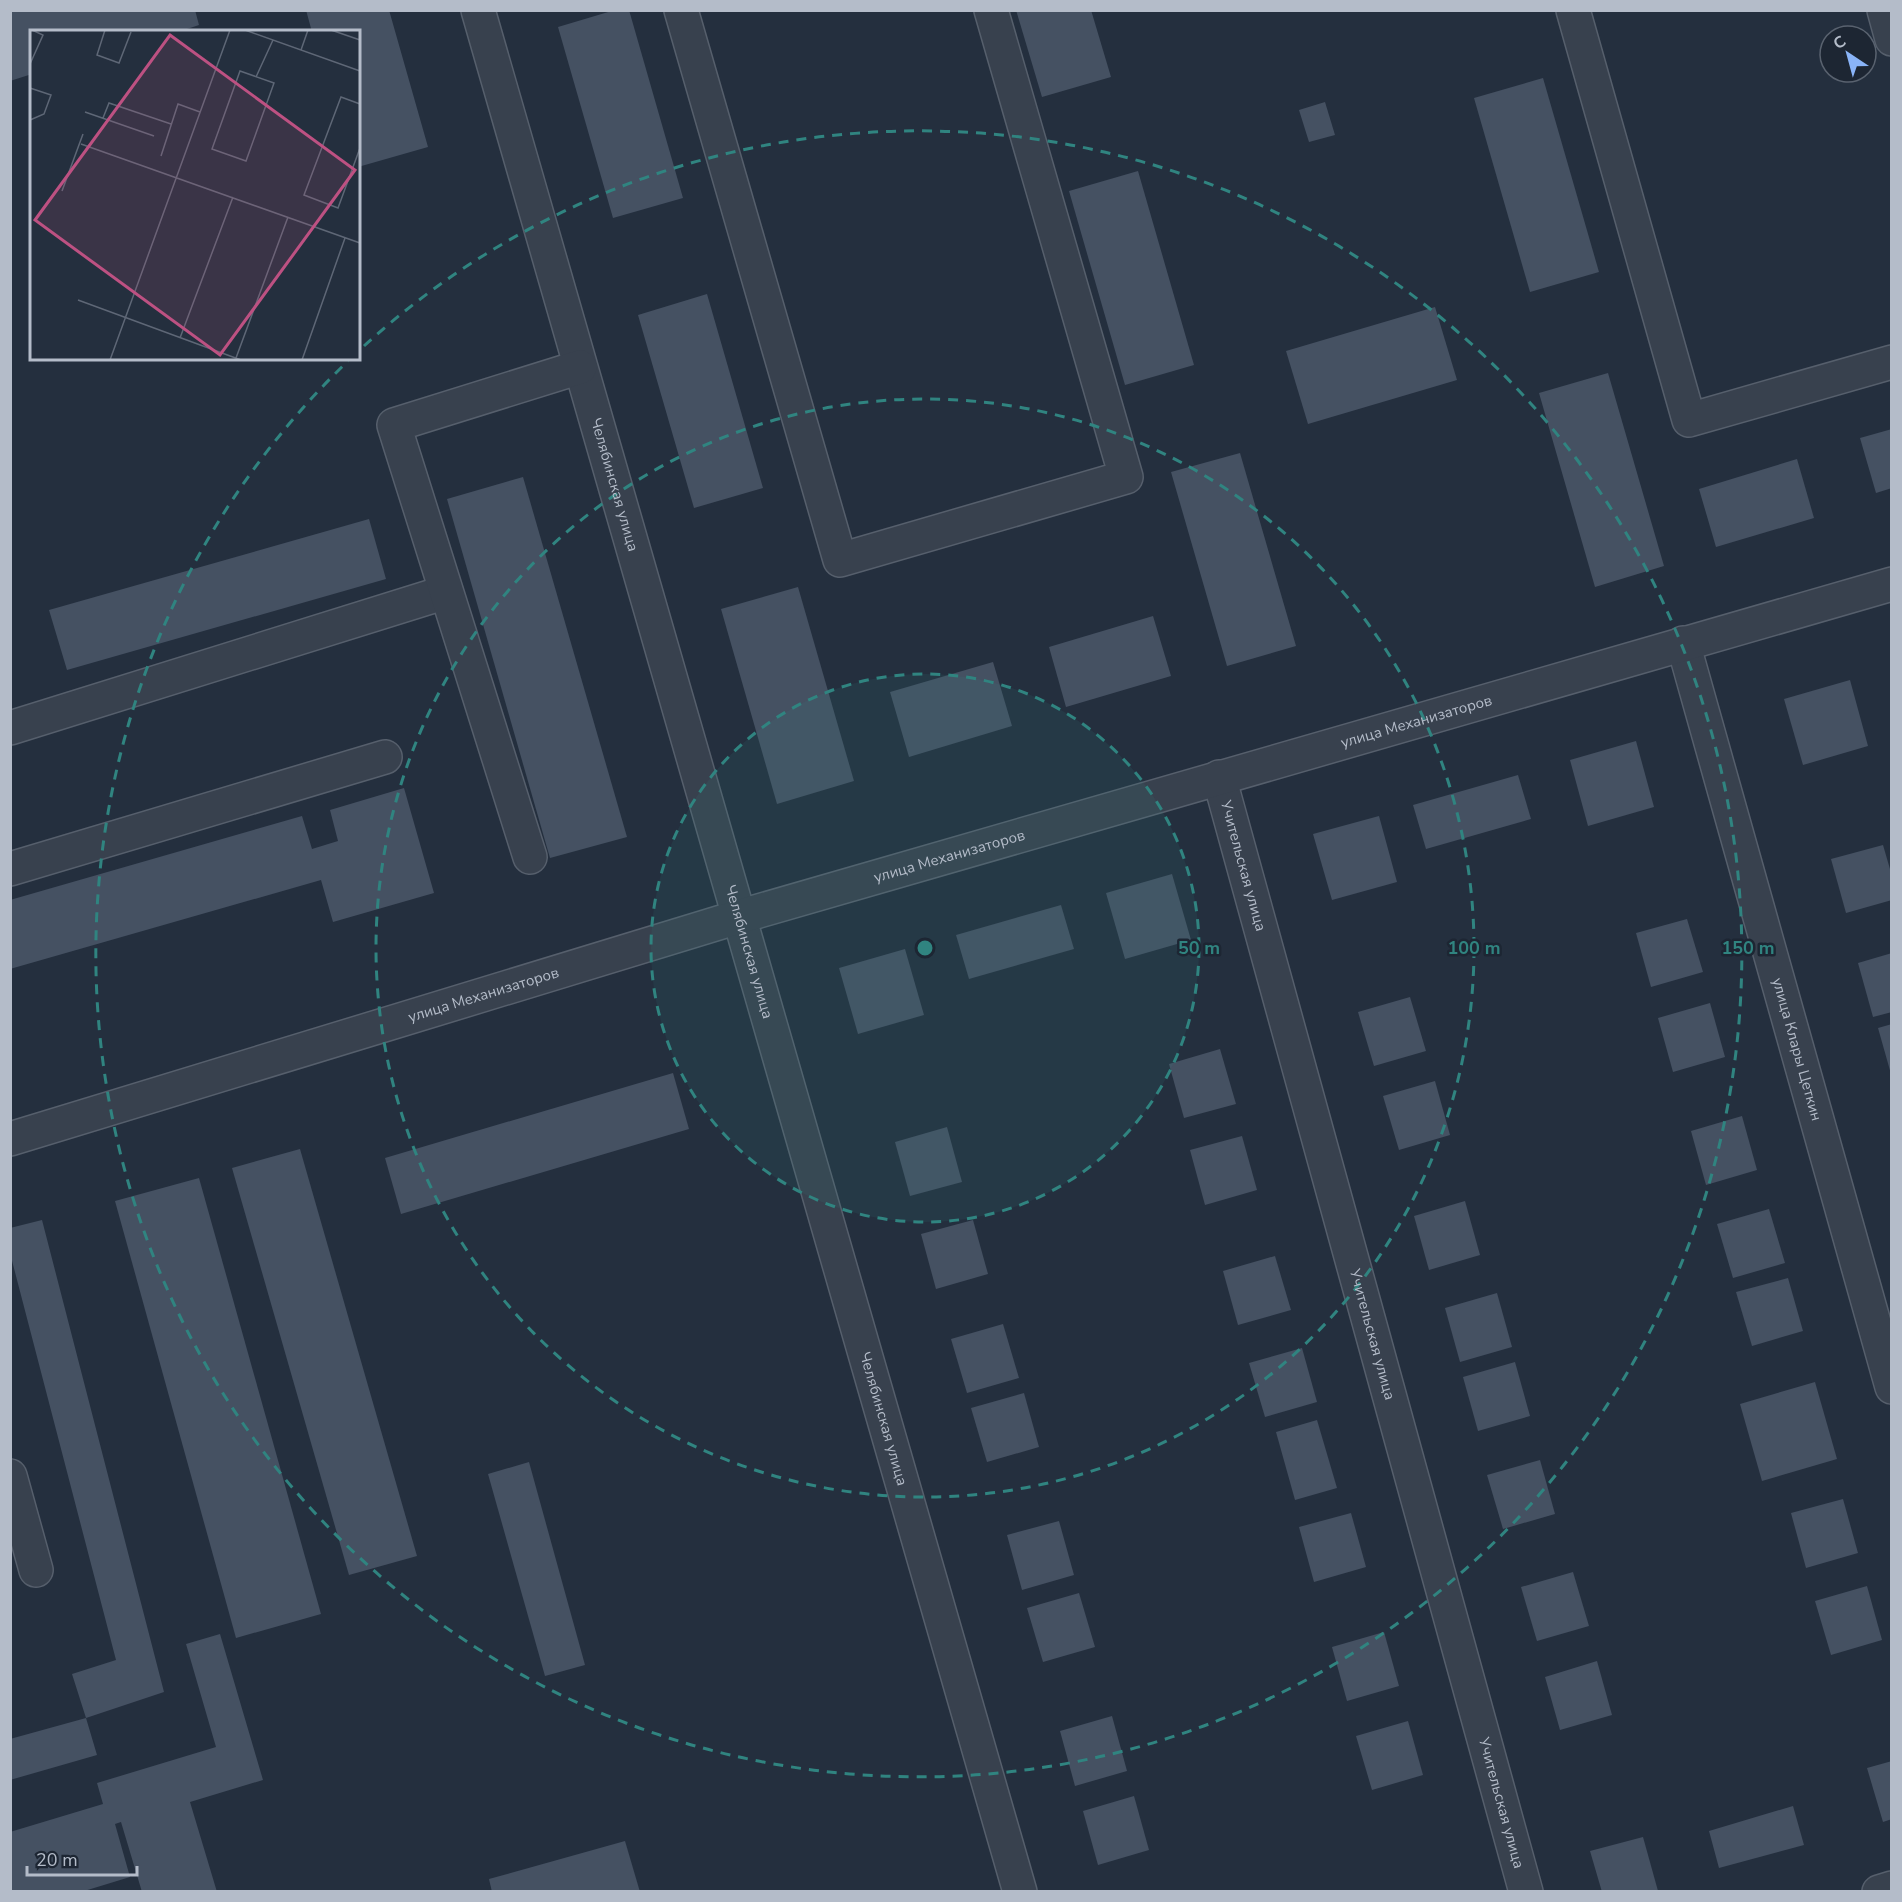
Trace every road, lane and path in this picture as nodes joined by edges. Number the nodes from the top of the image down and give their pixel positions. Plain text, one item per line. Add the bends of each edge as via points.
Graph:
1 (478, 10) edge
2 (681, 10) edge
3 (991, 10) edge
4 (1573, 10) edge
5 (1884, 10) edge
6 (1892, 39) edge
7 (1892, 362) edge
8 (580, 367) junction
9 (1892, 584) edge
10 (446, 592) junction
11 (1683, 643) junction
12 (10, 729) edge
13 (385, 757) dead end
14 (1219, 777) junction
15 (530, 857) dead end
16 (10, 869) edge
17 (738, 917) junction
18 (10, 1139) edge
19 (1892, 1387) edge
20 (10, 1476) edge
21 (36, 1570) dead end
22 (1892, 1888) edge
23 (1020, 1892) edge
24 (1526, 1892) edge
25 (1879, 1892) edge

1 - 8 street, Челябинская улица
2 - 3 street via 840,560 1126,477
4 - 7 street via 1689,420
5 - 6 street
8 - 10 street via 394,424
8 - 17 street, Челябинская улица
9 - 11 street, улица Механизаторов
10 - 12 street
10 - 15 street
11 - 14 street, улица Механизаторов
11 - 19 street, улица Клары Цеткин
13 - 16 street
14 - 17 street, улица Механизаторов
14 - 24 street, Учительская улица
17 - 18 street, улица Механизаторов
17 - 23 street, Челябинская улица
20 - 21 street
22 - 25 street

